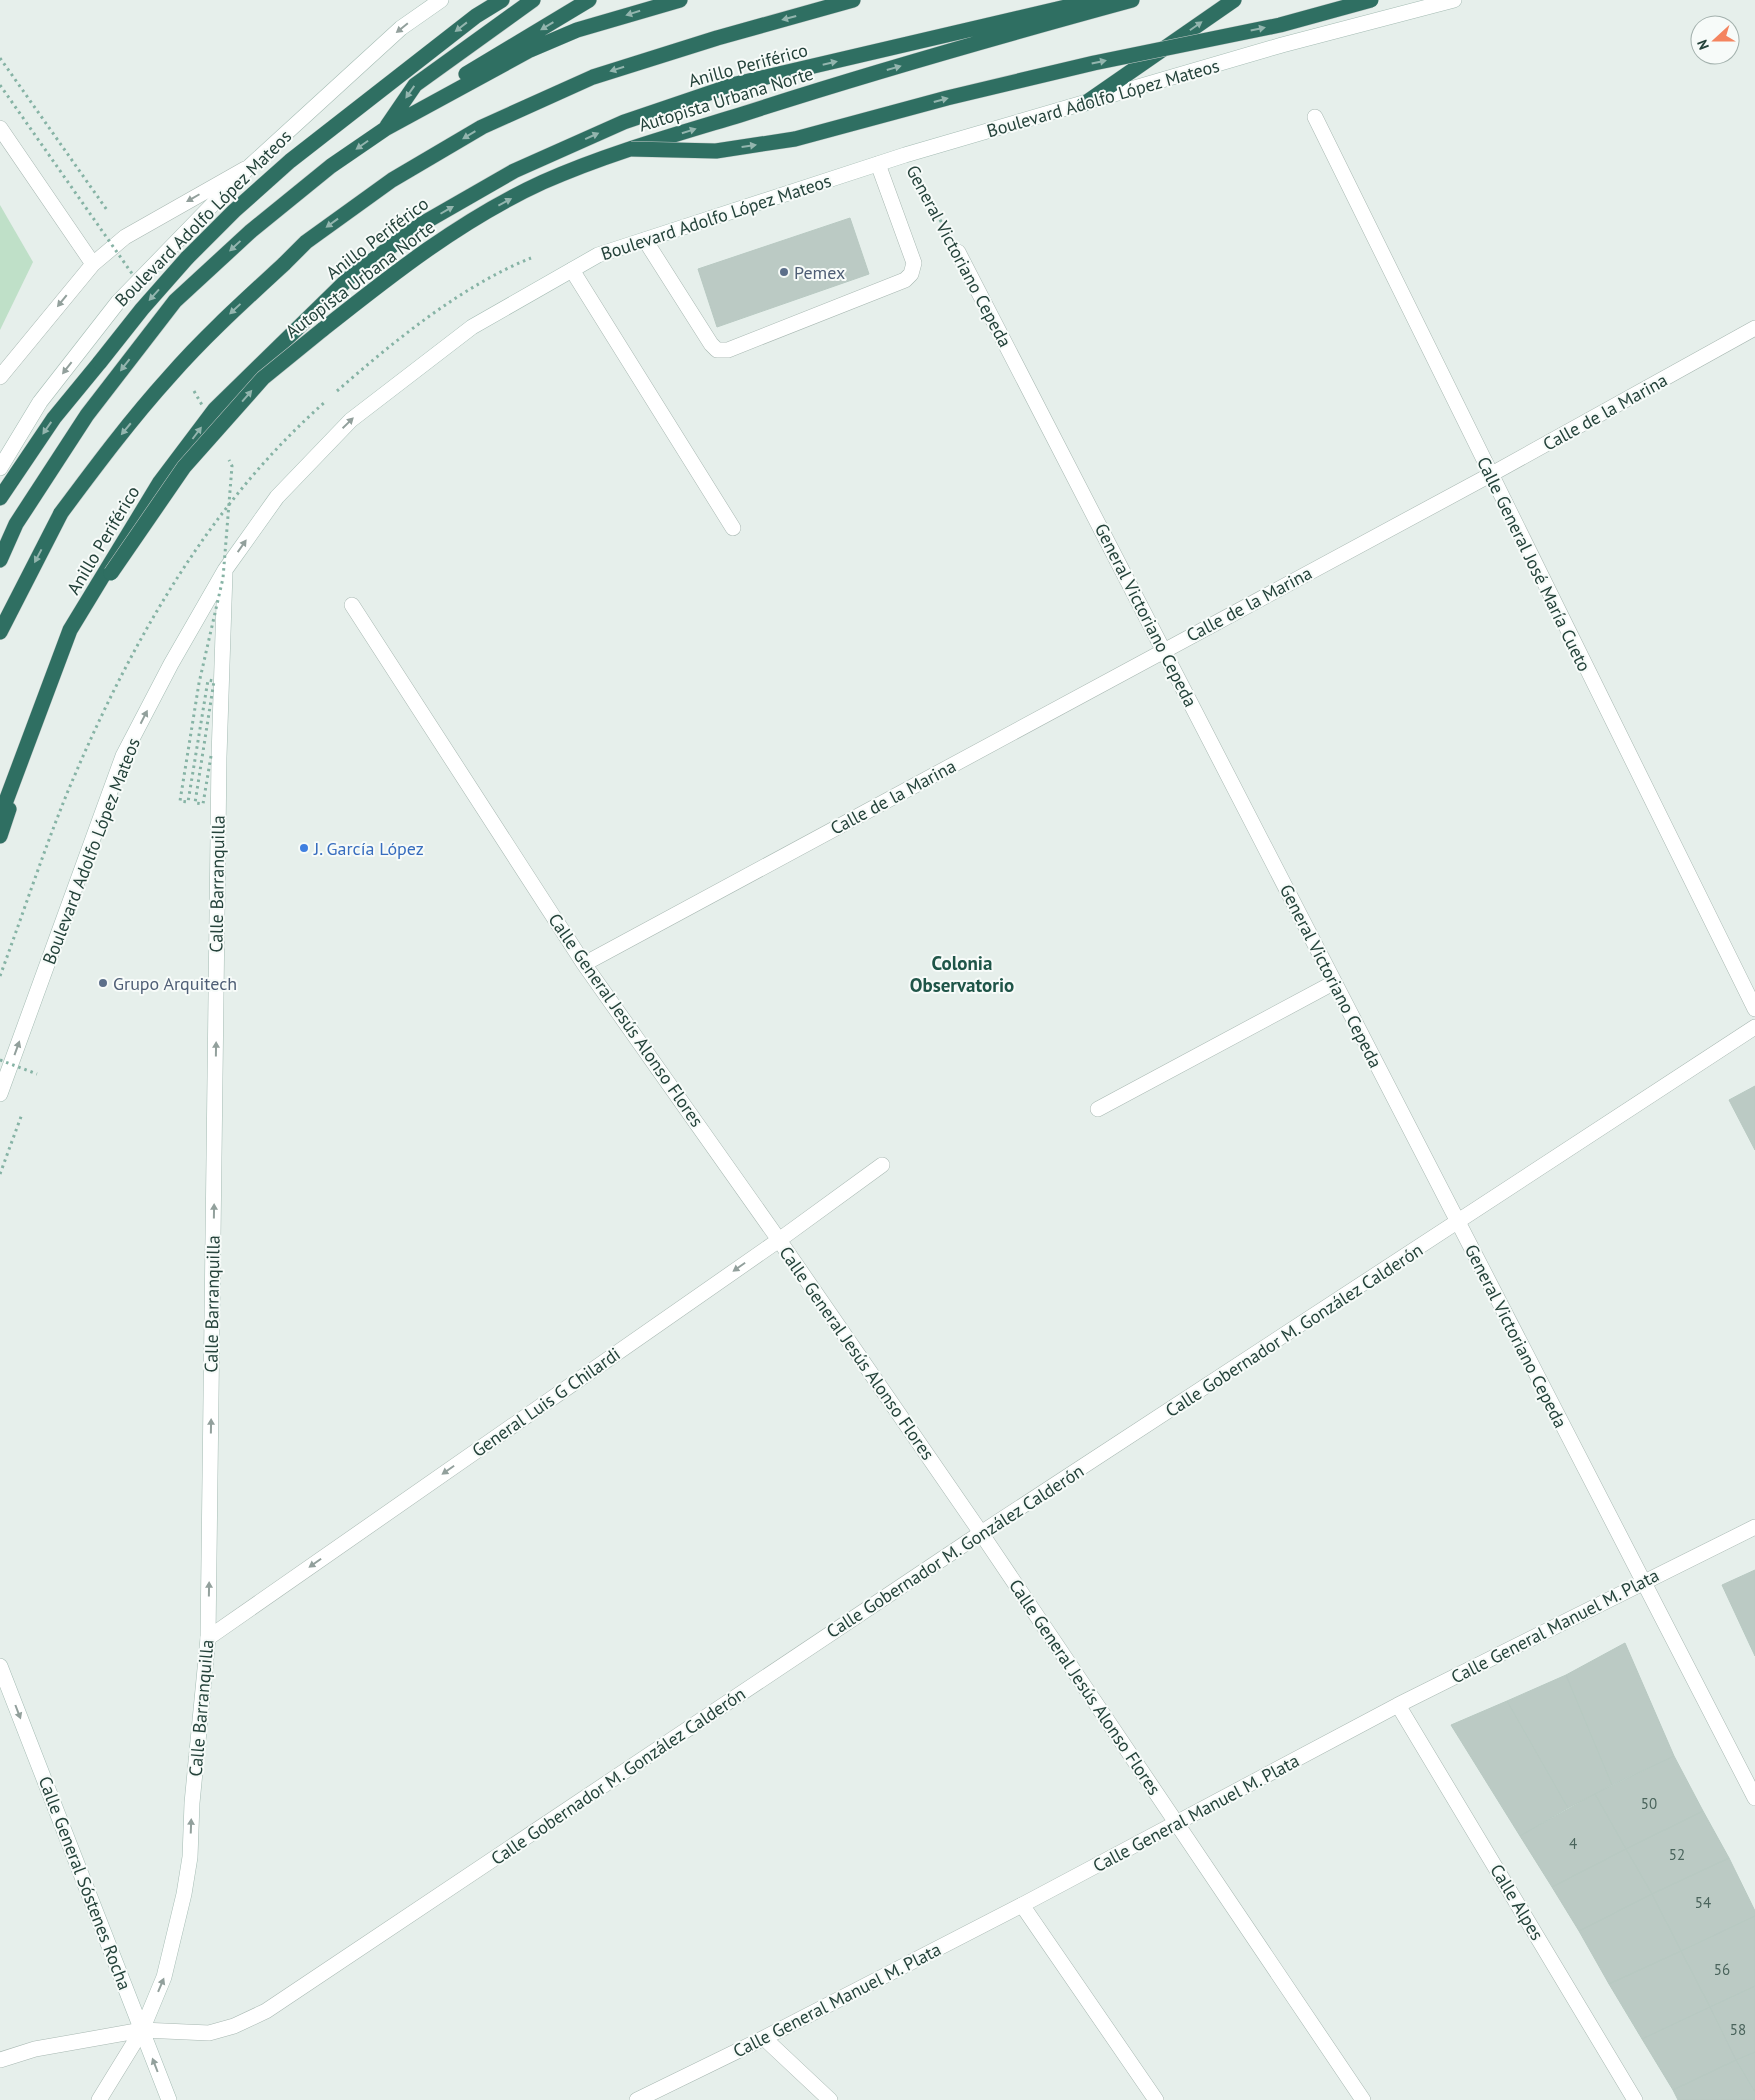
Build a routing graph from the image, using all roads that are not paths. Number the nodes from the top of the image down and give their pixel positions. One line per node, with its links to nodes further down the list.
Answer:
1 (441, 0): 18 (street, Boulevard Adolfo López Mateos, one-way to 18)
2 (502, 0): 27 (highway, one-way to 27, bridge)
3 (533, 0): 15 (highway, one-way to 15)
4 (589, 0): 15 (highway, one-way to 15)
5 (680, 0): 15 (highway, one-way to 15)
6 (853, 0): 32 (highway, one-way to 32, bridge)
7 (1096, 0): 34 (highway, Anillo Periférico, one-way to 7)
8 (1132, 0): 16 (highway, Autopista Urbana Norte, one-way to 8)
9 (1234, 0): 12 (highway, one-way to 9)
10 (1371, 0): 16 (highway, one-way to 10, bridge)
11 (1454, 0): 12 (street, Boulevard Adolfo López Mateos)
12 (1084, 104): 17 (street, Boulevard Adolfo López Mateos)
13 (1315, 118): 26 (street, Calle General José María Cueto)
14 (0, 128): 21 (street)
15 (385, 129): 29 (highway, one-way to 29)
16 (631, 149): 35 (highway, Autopista Urbana Norte, one-way to 16, bridge)
17 (878, 164): 19 (street, Boulevard Adolfo López Mateos); 19 (street)
18 (250, 166): 21 (street, one-way to 21); 25 (street, Boulevard Adolfo López Mateos, one-way to 25)
19 (645, 240): 22 (street, Boulevard Adolfo López Mateos)
20 (958, 252): 33 (street, General Victoriano Cepeda)
21 (93, 264): 24 (street, one-way to 24)
22 (572, 270): 28 (street); 30 (street, Boulevard Adolfo López Mateos, one-way to 22)
23 (1755, 328): 26 (street, Calle de la Marina)
24 (0, 378)
25 (0, 468)
26 (1490, 476): 33 (street, Calle de la Marina); 38 (street, Calle General José María Cueto)
27 (0, 498)
28 (733, 528)
29 (0, 560)
30 (225, 570): 40 (street, Boulevard Adolfo López Mateos, one-way to 30); 48 (street, Calle Barranquilla, one-way to 30)
31 (352, 605): 36 (street, Calle General Jesús Alonso Flores)
32 (0, 632)
33 (1164, 650): 36 (street, Calle de la Marina); 37 (street, General Victoriano Cepeda)
34 (0, 817)
35 (0, 836)
36 (584, 964): 44 (street, Calle General Jesús Alonso Flores)
37 (1334, 983): 41 (street); 43 (street, General Victoriano Cepeda)
38 (1755, 1009)
39 (1755, 1027): 43 (street, Calle Gobernador M. González Calderón)
40 (0, 1094)
41 (1098, 1108)
42 (882, 1165): 44 (street, General Luis G Chilardi)
43 (1459, 1222): 46 (street, Calle Gobernador M. González Calderón); 47 (street, General Victoriano Cepeda)
44 (779, 1240): 46 (street, Calle General Jesús Alonso Flores); 48 (street, General Luis G Chilardi, one-way to 48)
45 (1755, 1527): 47 (street, Calle General Manuel M. Plata)
46 (981, 1533): 52 (street, Calle General Jesús Alonso Flores); 54 (street, Calle Gobernador M. González Calderón)
47 (1642, 1582): 50 (street, Calle General Manuel M. Plata); 51 (street, General Victoriano Cepeda)
48 (208, 1638): 54 (street, Calle Barranquilla, one-way to 48)
49 (0, 1666): 54 (street, Calle General Sóstenes Rocha, one-way to 54)
50 (1398, 1705): 52 (street, Calle General Manuel M. Plata); 64 (street, Calle Alpes)
51 (1755, 1798)
52 (1178, 1824): 53 (street, Calle General Manuel M. Plata); 63 (street, Calle General Jesús Alonso Flores)
53 (1022, 1905): 55 (street, Calle General Manuel M. Plata); 62 (street)
54 (142, 2030): 56 (street, Calle Gobernador M. González Calderón); 58 (street, Calle Barranquilla); 59 (street, Calle General Sóstenes Rocha, one-way to 54)
55 (764, 2038): 57 (street, Calle General Manuel M. Plata); 61 (street)
56 (0, 2060)
57 (664, 2094): 60 (street, Calle General Manuel M. Plata)
58 (99, 2100)
59 (169, 2100)
60 (637, 2100)
61 (830, 2100)
62 (1156, 2100)
63 (1363, 2100)
64 (1635, 2100)

